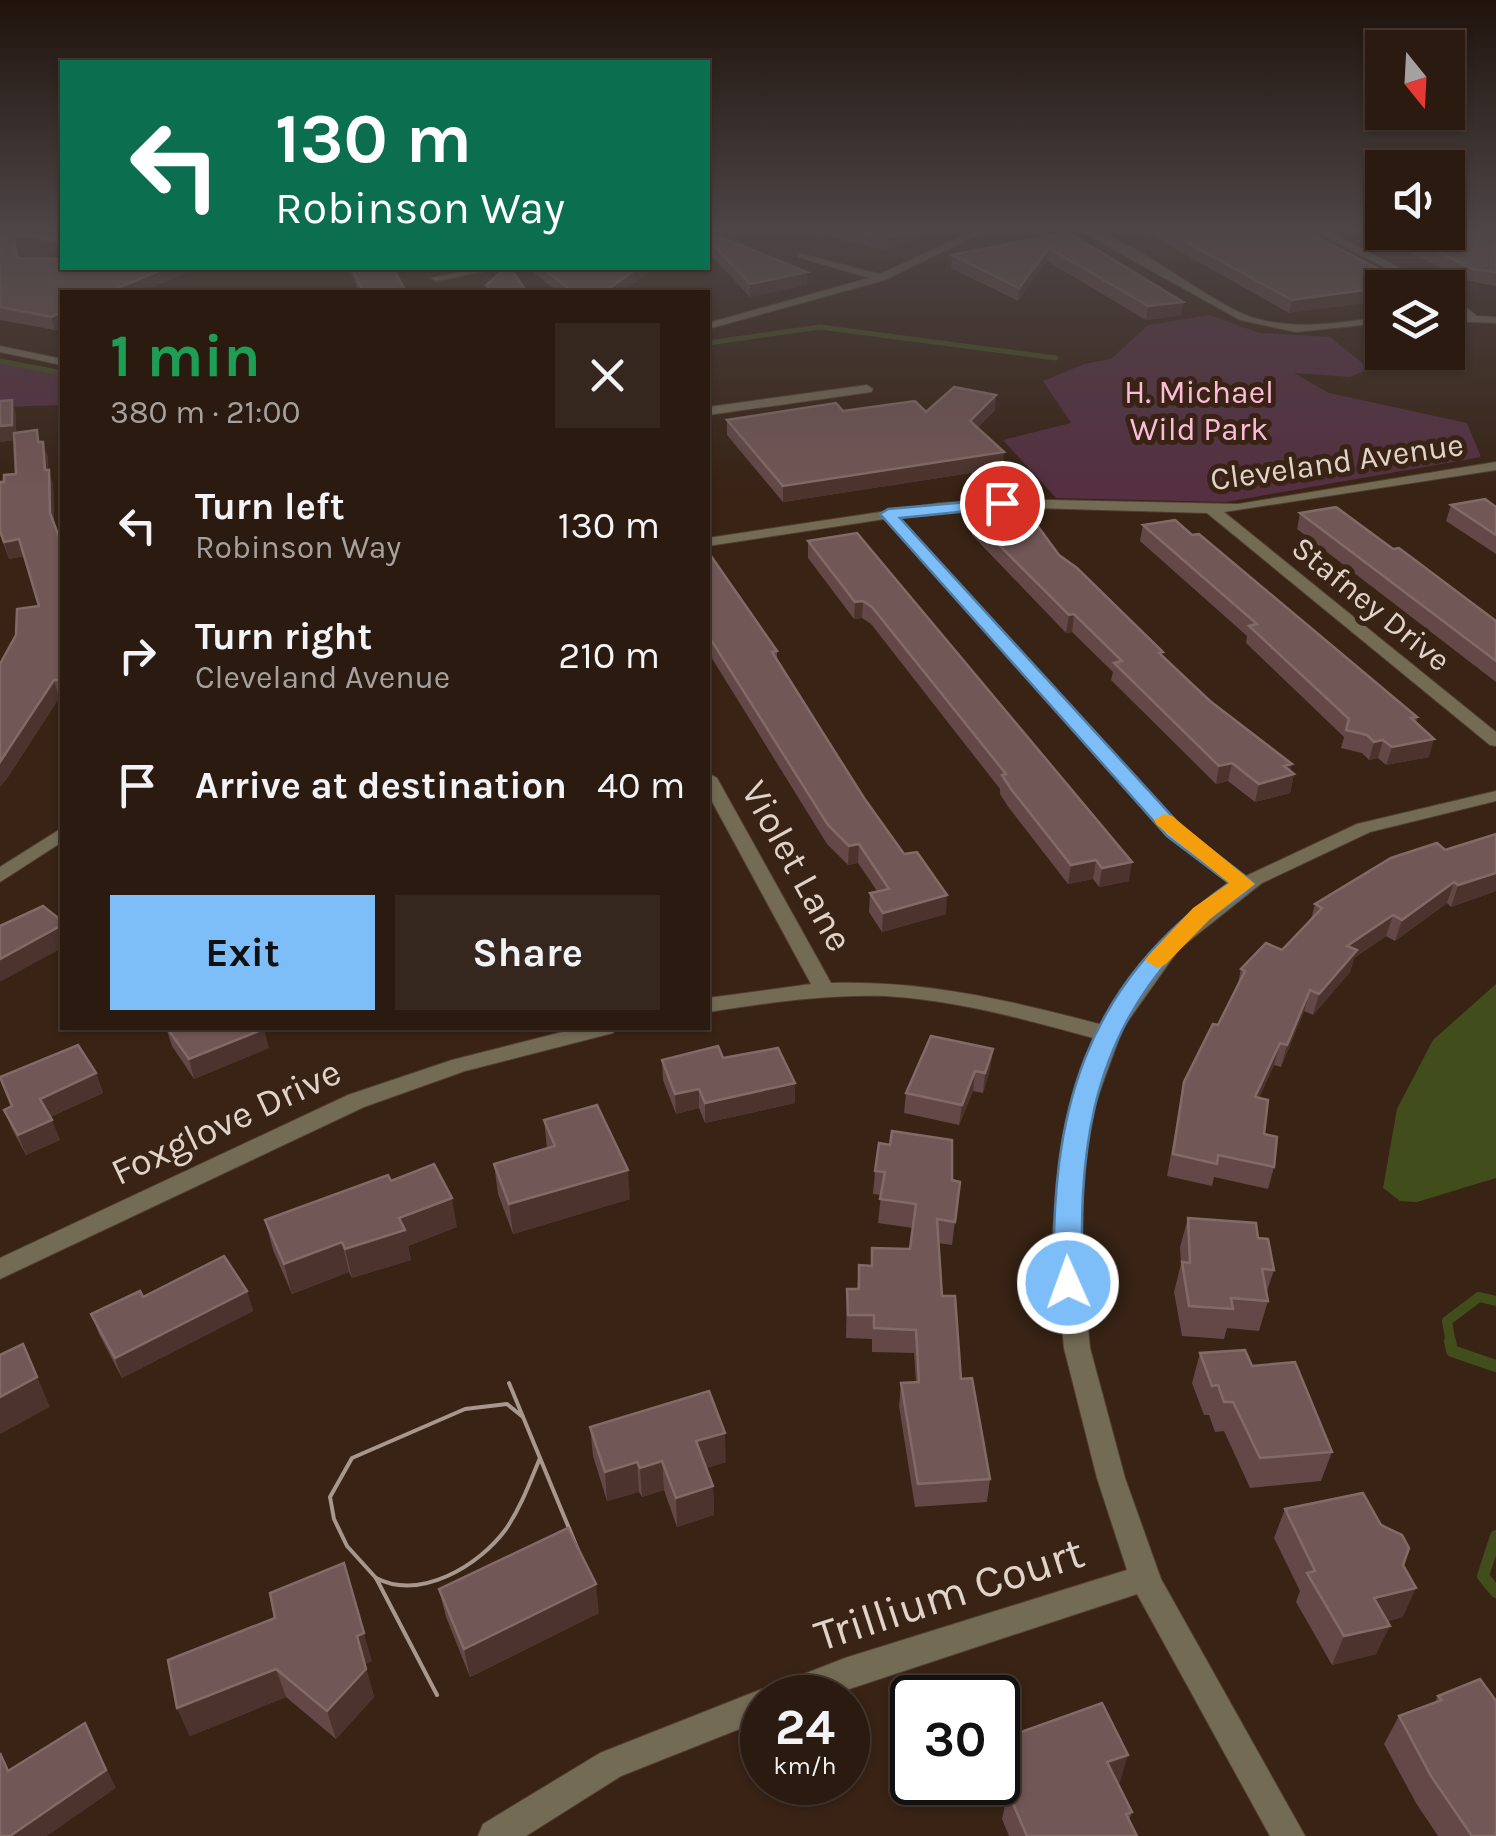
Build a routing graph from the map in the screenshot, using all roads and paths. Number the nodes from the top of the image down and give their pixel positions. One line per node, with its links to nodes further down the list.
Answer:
1 (745, 316): 8 (street)
2 (1239, 316): 7 (street)
3 (1470, 316): 5 (street)
4 (1465, 319): 5 (street)
5 (1474, 319): 6 (street)
6 (1496, 320)
7 (1365, 322)
8 (710, 325)
9 (0, 350): 10 (street)
10 (60, 362)
11 (867, 389): 12 (street)
12 (710, 411)
13 (1496, 466): 14 (street, Cleveland Avenue)
14 (1473, 471): 15 (street); 16 (street, Cleveland Avenue)
15 (1490, 481)
16 (1211, 509): 17 (street, Cleveland Avenue); 19 (street, Stafney Drive)
17 (888, 514): 18 (street, Cleveland Avenue); 24 (street)
18 (710, 542)
19 (1496, 741)
20 (710, 782): 25 (street, Violet Lane)
21 (1496, 796): 24 (street)
22 (60, 835): 23 (street)
23 (0, 876)
24 (1244, 884): 28 (street)
25 (824, 989): 26 (street); 28 (street)
26 (710, 1005)
27 (597, 1030): 29 (street, Foxglove Drive)
28 (1107, 1034): 30 (street)
29 (0, 1270)
30 (1145, 1578): 31 (street, Trillium Court); 34 (street)
31 (840, 1675)
32 (740, 1714): 33 (street)
33 (495, 1836)
34 (1288, 1836)

